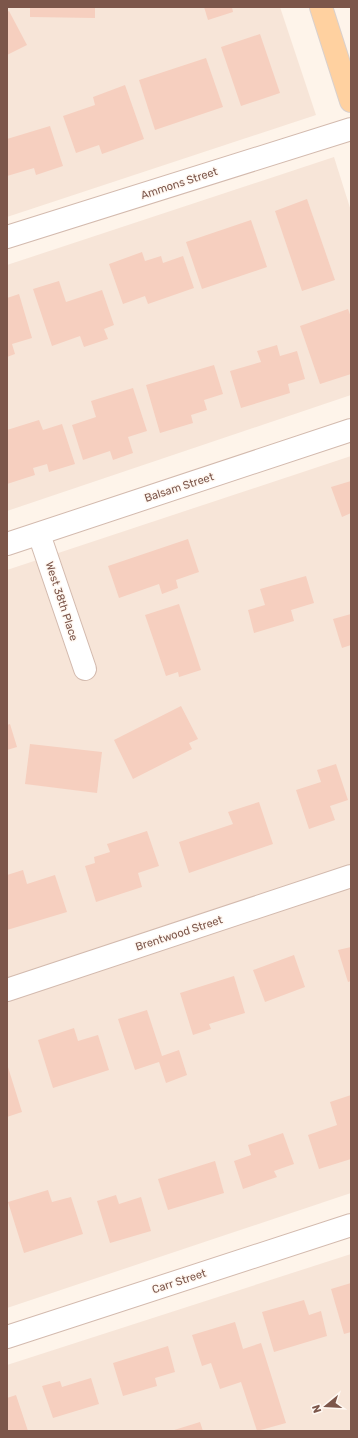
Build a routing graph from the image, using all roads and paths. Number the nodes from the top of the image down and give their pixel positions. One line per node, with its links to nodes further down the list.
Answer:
1 (321, 7): 2 (main road)
2 (351, 101)
3 (351, 128): 4 (street, Ammons Street)
4 (7, 237)
5 (351, 430): 6 (street, Balsam Street)
6 (40, 534): 7 (street, Balsam Street); 8 (street, West 38th Place)
7 (7, 544)
8 (85, 669)
9 (351, 876): 10 (street, Brentwood Street)
10 (7, 990)
11 (351, 1224): 12 (street, Carr Street)
12 (7, 1337)

